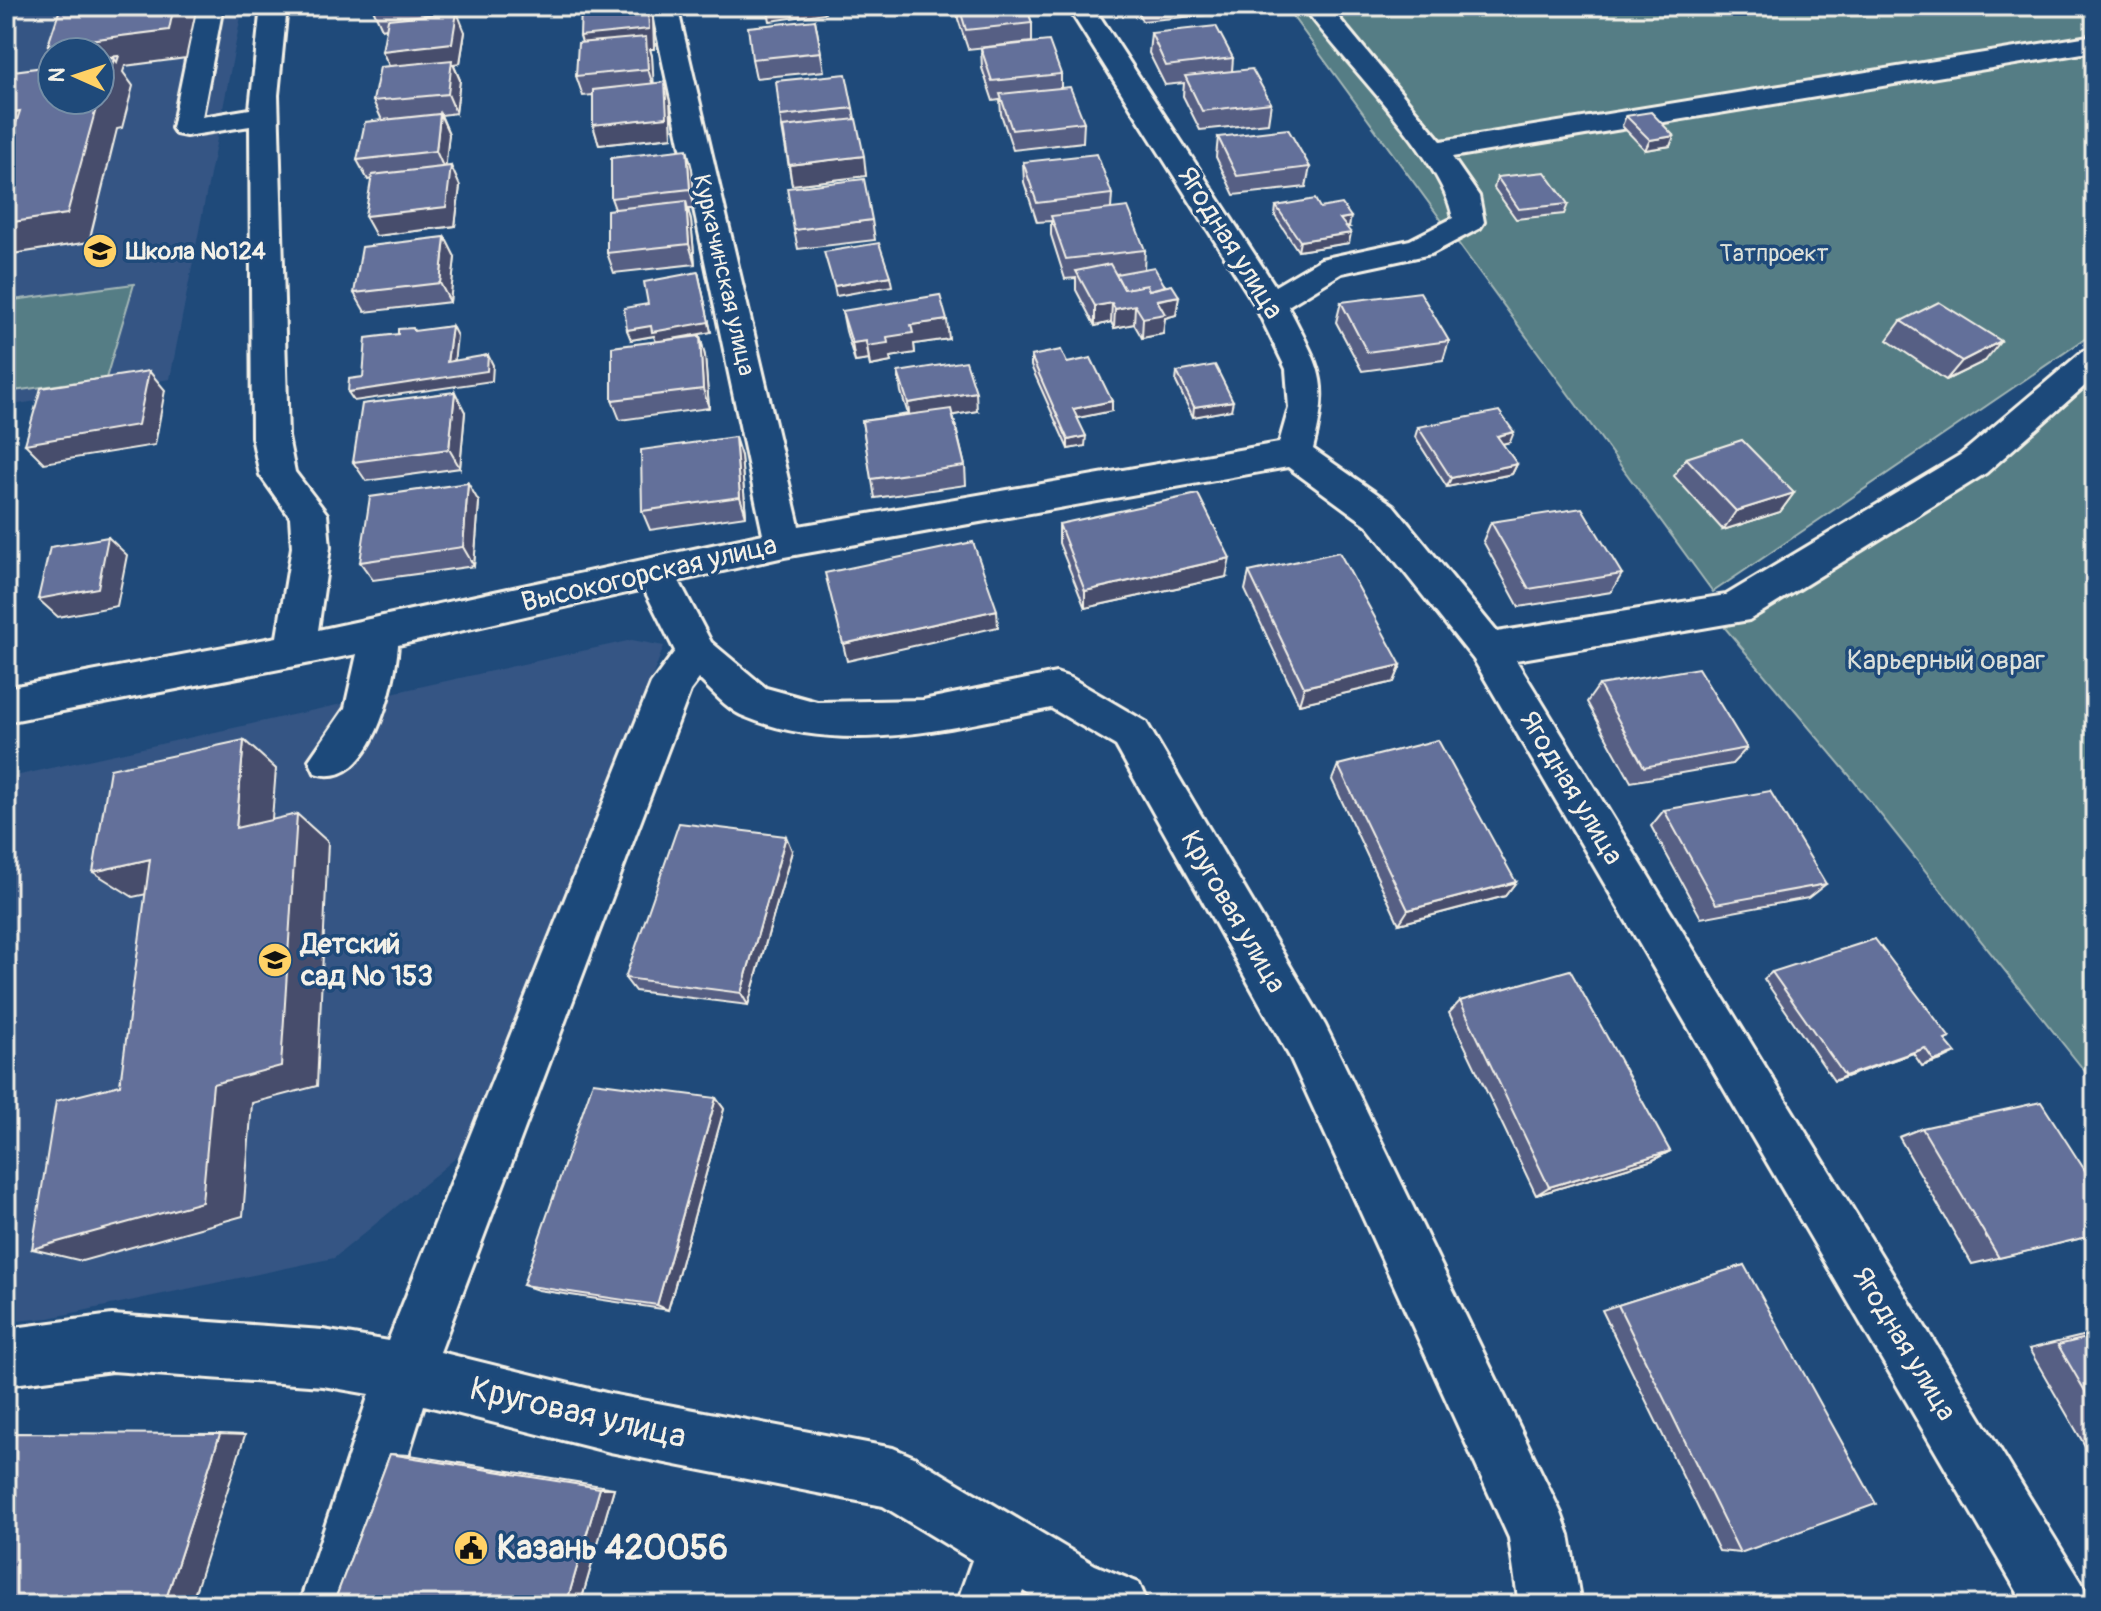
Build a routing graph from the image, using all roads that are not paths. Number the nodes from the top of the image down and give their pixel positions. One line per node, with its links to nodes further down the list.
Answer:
1 (210, 6): 7 (street)
2 (274, 6): 7 (street)
3 (664, 6): 12 (street, Куркачинская улица)
4 (1080, 6): 9 (street, Ягодная улица)
5 (1316, 6): 8 (street)
6 (2095, 43): 8 (street)
7 (264, 115): 16 (street)
8 (1434, 151): 9 (street)
9 (1270, 303): 11 (street, Ягодная улица)
10 (2095, 359): 15 (street)
11 (1294, 453): 12 (street, Высокогорская улица); 15 (street, Ягодная улица)
12 (784, 543): 13 (street, Высокогорская улица)
13 (656, 573): 14 (street, Высокогорская улица); 17 (street, Круговая улица)
14 (379, 634): 16 (street, Высокогорская улица); 19 (street)
15 (1488, 649): 27 (street, Ягодная улица)
16 (295, 652): 18 (street, Высокогорская улица)
17 (696, 653): 21 (street); 26 (street, Круговая улица)
18 (6, 705)
19 (330, 760)
20 (6, 1357): 21 (street, Круговая улица)
21 (404, 1372): 22 (street, Круговая улица); 23 (street)
22 (1007, 1547): 24 (street); 25 (street, Круговая улица)
23 (330, 1605)
24 (987, 1605)
25 (1117, 1605)
26 (1550, 1605)
27 (2060, 1605)

